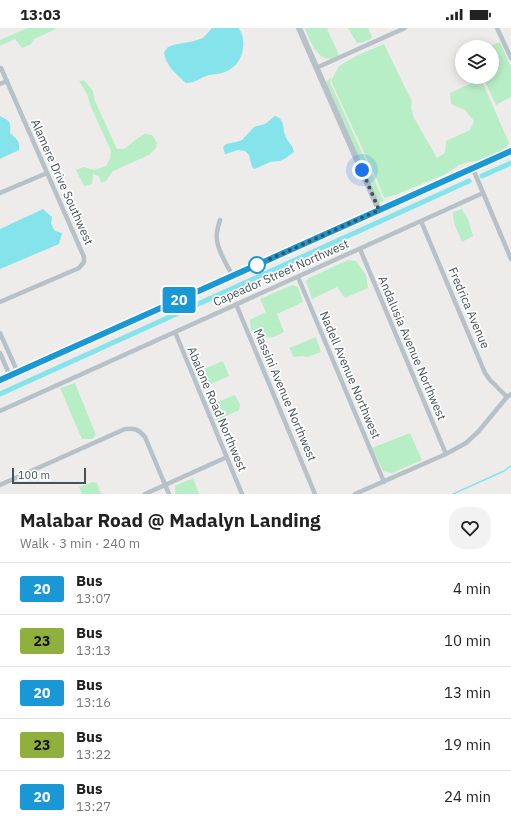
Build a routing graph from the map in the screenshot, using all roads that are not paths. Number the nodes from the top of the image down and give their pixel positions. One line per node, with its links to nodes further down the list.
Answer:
1 (299, 28): 6 (street)
2 (405, 28): 6 (street)
3 (498, 28): 4 (street)
4 (511, 58)
5 (1, 68): 7 (street, Alamere Drive Southwest)
6 (316, 68): 14 (street)
7 (7, 81): 8 (street); 11 (street, Alamere Drive Southwest)
8 (0, 84)
9 (511, 151): 10 (main road)
10 (473, 169): 12 (street); 14 (main road)
11 (47, 173): 13 (street); 21 (street, Alamere Drive Southwest)
12 (483, 193): 16 (street, Capeador Street Northwest); 18 (street)
13 (0, 194)
14 (379, 210): 19 (main road)
15 (220, 220): 19 (street)
16 (422, 221): 17 (street, Capeador Street Northwest); 29 (street, Fredrica Avenue)
17 (360, 249): 20 (street, Capeador Street Northwest); 31 (street, Andalusia Avenue Northwest)
18 (511, 259)
19 (233, 276): 26 (main road)
20 (298, 277): 22 (street, Capeador Street Northwest); 33 (street, Nadell Avenue Northwest)
21 (0, 302)
22 (236, 304): 23 (street, Capeador Street Northwest); 39 (street, Massini Avenue Northwest)
23 (174, 332): 30 (street, Capeador Street Northwest); 32 (street, Abalone Road Northwest)
24 (0, 333): 26 (street)
25 (0, 353): 27 (street)
26 (18, 373): 27 (main road)
27 (10, 376): 28 (main road)
28 (0, 380)
29 (509, 396): 31 (street)
30 (0, 411)
31 (446, 454): 33 (street)
32 (226, 457): 35 (street); 38 (street, Abalone Road Northwest)
33 (384, 482): 40 (street)
34 (0, 485): 35 (street)
35 (165, 485): 36 (street); 37 (street)
36 (145, 494)
37 (168, 494)
38 (242, 494)
39 (316, 494)
40 (355, 494)

